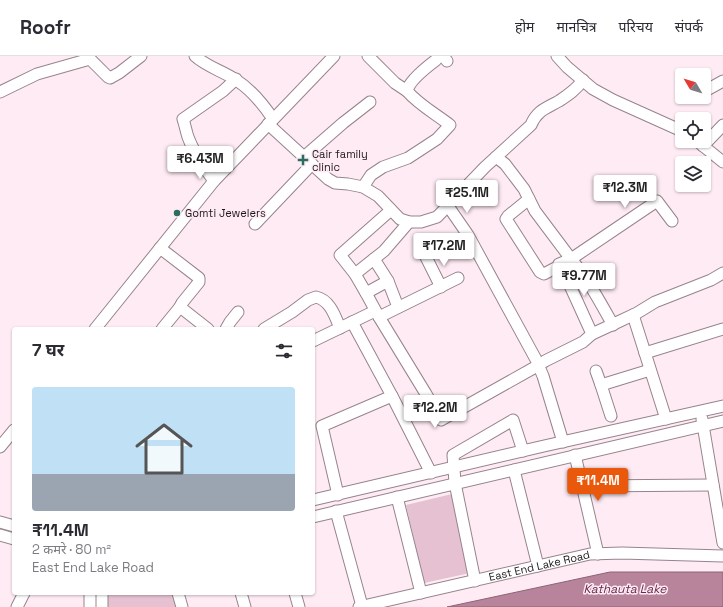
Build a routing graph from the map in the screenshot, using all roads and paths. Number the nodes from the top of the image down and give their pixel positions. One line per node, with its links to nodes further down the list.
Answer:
1 (141, 56): 6 (street)
2 (196, 56): 8 (street)
3 (334, 56): 15 (street)
4 (368, 56): 12 (street)
5 (557, 56): 9 (street)
6 (89, 57): 13 (street)
7 (442, 59): 12 (street)
8 (236, 79): 15 (street); 23 (street)
9 (583, 80): 17 (street); 20 (street)
10 (723, 81): 11 (street)
11 (711, 88)
12 (407, 91): 24 (street)
13 (0, 92)
14 (370, 102): 21 (street)
15 (270, 121): 21 (street); 23 (street)
16 (723, 125): 18 (street)
17 (675, 128)
18 (711, 134)
19 (706, 148): 22 (street)
20 (496, 157): 25 (street); 26 (street)
21 (308, 160): 24 (street); 30 (street)
22 (723, 162)
23 (214, 181): 31 (street)
24 (363, 187): 27 (street)
25 (529, 199): 34 (street); 35 (street)
26 (448, 206): 29 (street); 59 (street)
27 (391, 210): 29 (street); 37 (street)
28 (672, 221): 34 (street)
29 (409, 222): 33 (street)
30 (255, 224)
31 (160, 248): 42 (street); 49 (street)
32 (426, 257): 40 (street)
33 (374, 259): 37 (street); 39 (street)
34 (571, 259): 35 (street); 48 (street)
35 (559, 266): 56 (street)
36 (723, 273): 46 (street)
37 (355, 274): 41 (street)
38 (458, 278): 40 (street)
39 (388, 281): 41 (street); 43 (street)
40 (441, 287): 43 (street)
41 (366, 293): 45 (street)
42 (180, 307): 50 (street); 51 (street)
43 (398, 307): 45 (street)
44 (238, 312): 52 (street)
45 (377, 314): 47 (street); 59 (street)
46 (633, 315): 48 (street); 58 (street)
47 (352, 322): 54 (street); 63 (street)
48 (613, 325): 56 (street)
49 (97, 327)
50 (164, 327)
51 (205, 327)
52 (227, 327)
53 (267, 327): 54 (street)
54 (340, 328): 57 (street)
55 (723, 329): 58 (street)
56 (592, 334): 59 (street)
57 (315, 340)
58 (644, 353): 60 (street)
59 (539, 365): 71 (street)
60 (650, 370): 62 (street); 67 (street)
61 (596, 371): 62 (street)
62 (601, 385): 66 (street)
63 (392, 396): 77 (street); 81 (street)
64 (723, 406): 65 (street)
65 (701, 411): 67 (street); 69 (street)
66 (611, 416)
67 (666, 419): 71 (street)
68 (723, 421): 69 (street)
69 (704, 426): 74 (street); 79 (street)
70 (12, 432): 72 (street)
71 (563, 442): 73 (street)
72 (0, 447)
73 (523, 451): 75 (street); 75 (street)
74 (575, 455): 76 (street); 80 (street)
75 (453, 468): 77 (street); 78 (street)
76 (514, 470): 78 (street); 93 (street)
77 (431, 473): 81 (street)
78 (455, 483): 82 (street); 94 (street)
79 (713, 485): 80 (street); 90 (street)
80 (582, 486): 91 (street)
81 (338, 494): 83 (street)
82 (397, 497): 84 (street); 95 (street)
83 (315, 500)
84 (336, 511): 85 (street); 108 (street)
85 (315, 516)
86 (0, 522): 87 (street)
87 (12, 525)
88 (0, 535): 89 (street)
89 (12, 538)
90 (723, 543)
91 (598, 554): 92 (street, East End Lake Road); 93 (street, East End Lake Road)
92 (723, 556)
93 (538, 566): 94 (street, East End Lake Road)
94 (476, 580): 95 (street, East End Lake Road)
95 (421, 593): 108 (street, East End Lake Road)
96 (23, 595): 102 (street)
97 (90, 595): 103 (street)
98 (102, 595): 104 (street)
99 (179, 595): 105 (street)
100 (242, 595): 106 (street)
101 (296, 595): 107 (street)
102 (17, 607)
103 (90, 607)
104 (102, 607)
105 (182, 607)
106 (245, 607)
107 (299, 607)
108 (360, 607)

